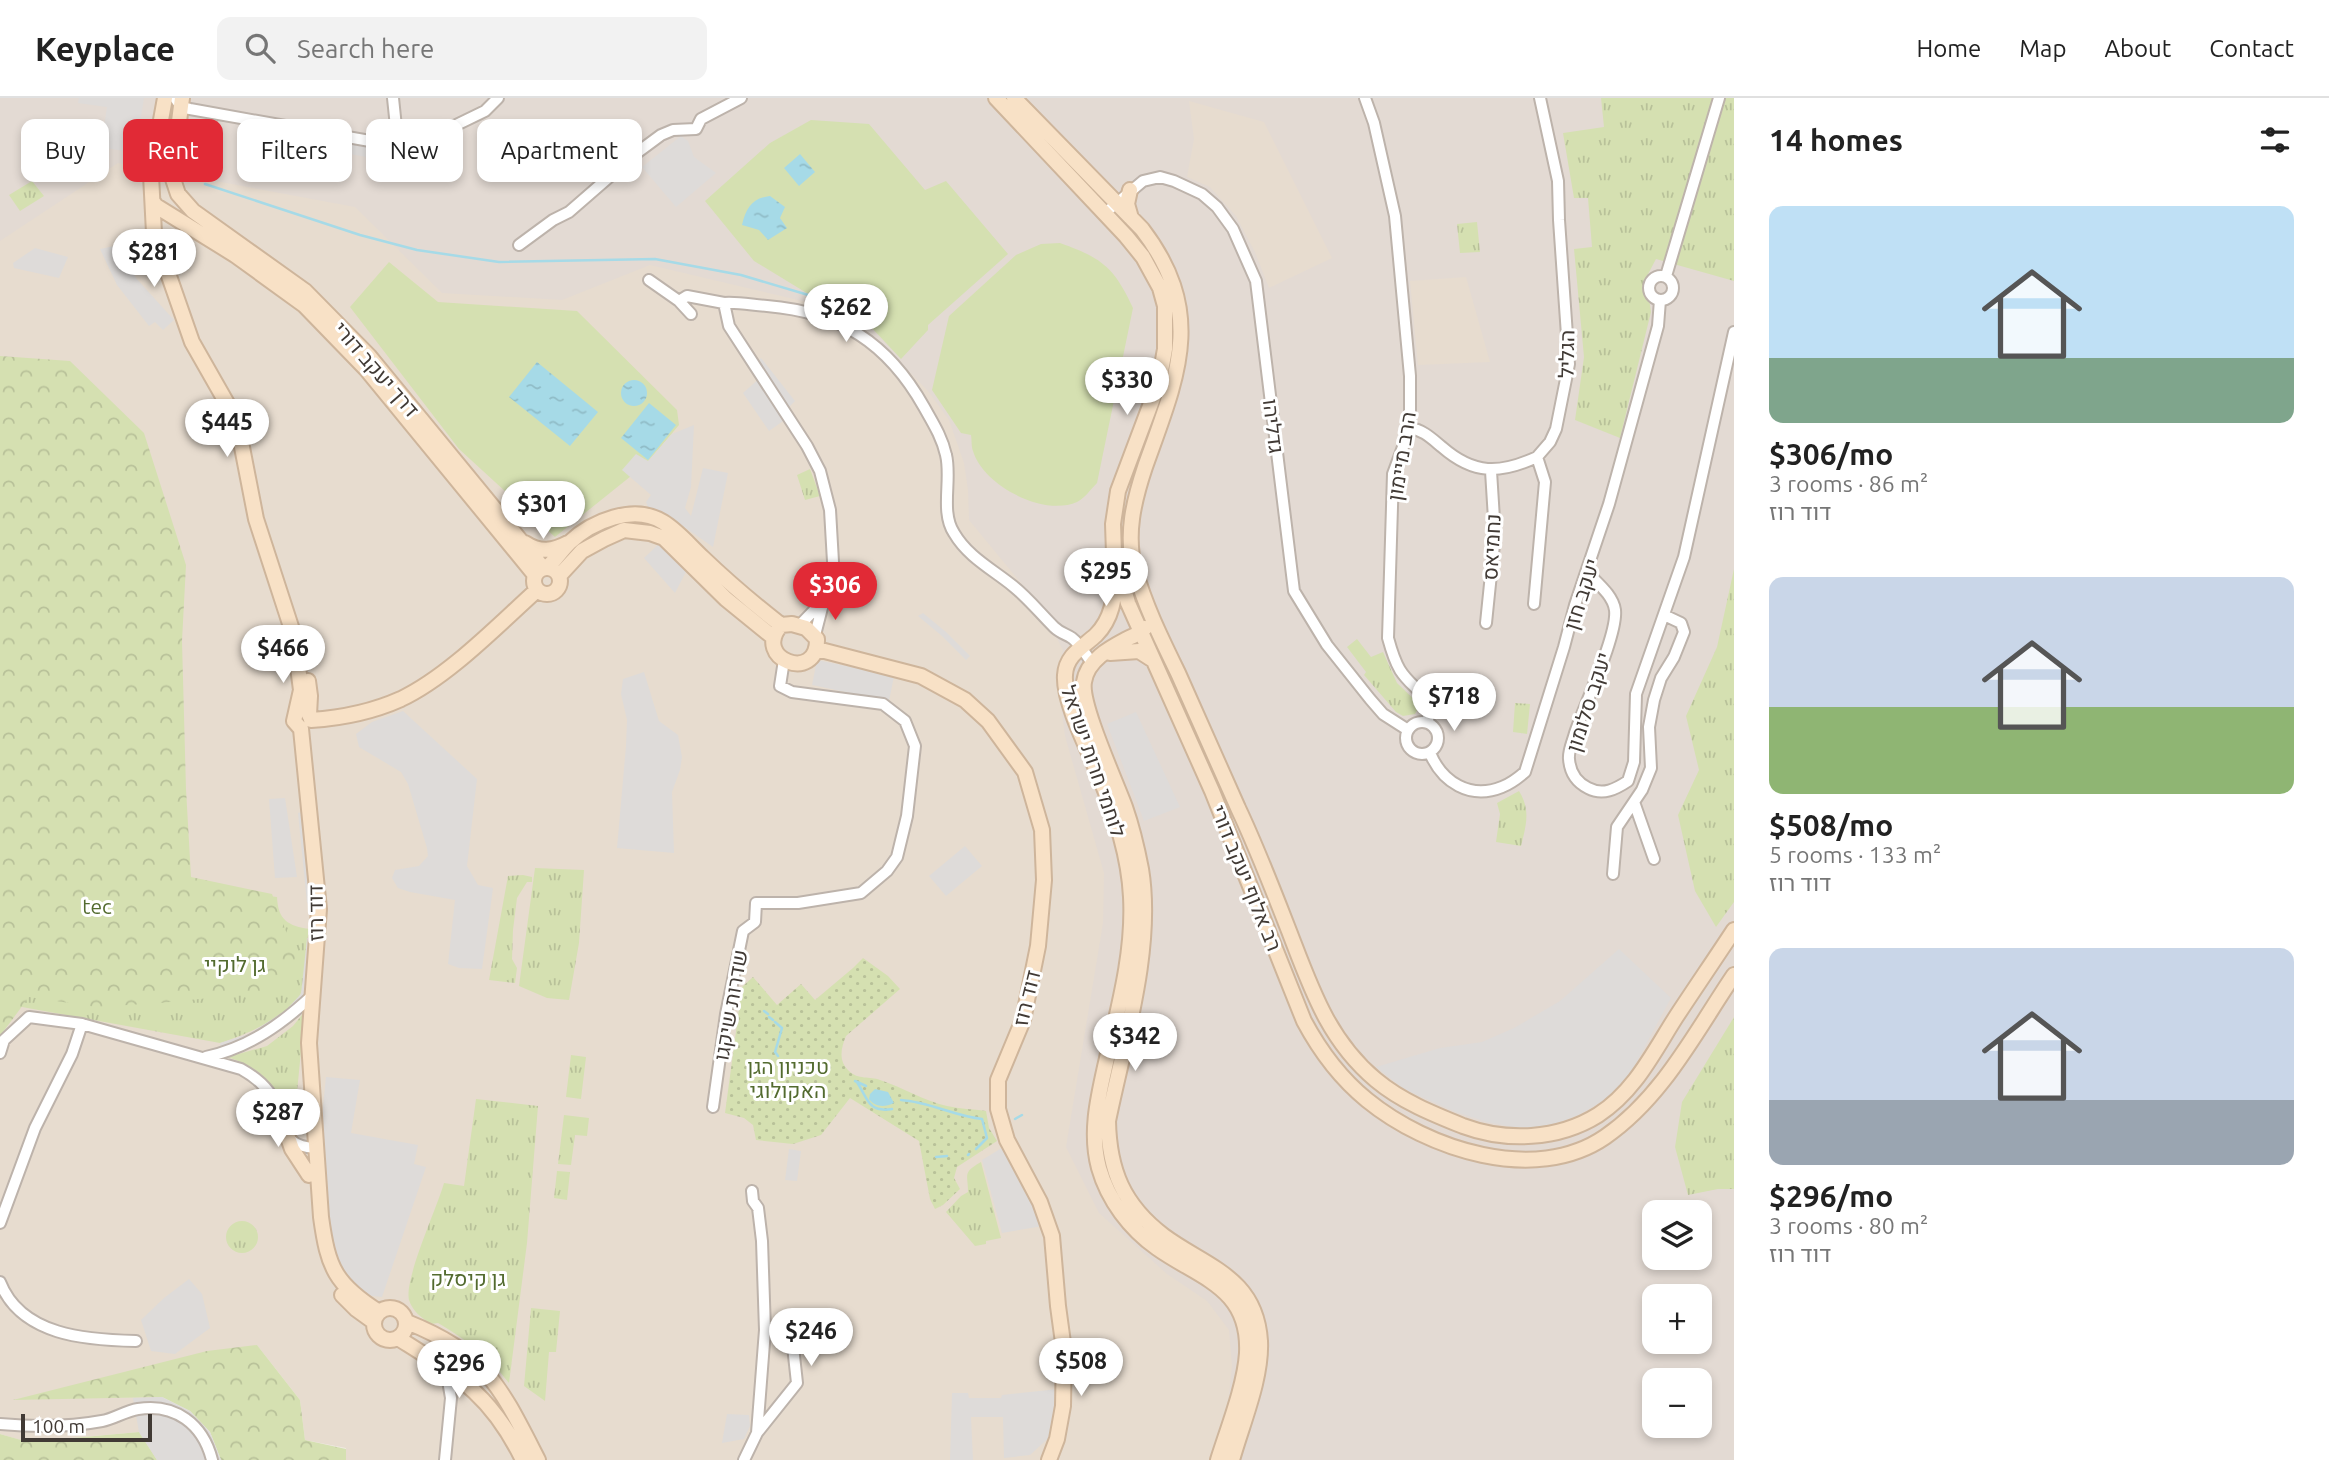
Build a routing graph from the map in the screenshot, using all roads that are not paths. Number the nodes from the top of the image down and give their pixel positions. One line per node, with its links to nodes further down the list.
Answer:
1 (393, 98): 10 (street)
2 (498, 98): 11 (street)
3 (741, 98): 18 (street)
4 (996, 98): 16 (main road, רב אלוף יעקב דורי)
5 (1014, 98): 13 (main road, רב אלוף יעקב דורי)
6 (1365, 98): 26 (street, הרב מיימון)
7 (1541, 98): 27 (street, הגליל)
8 (1719, 98): 19 (street)
9 (173, 101): 12 (street); 15 (main road); 15 (main road)
10 (395, 119)
11 (463, 122)
12 (366, 140)
13 (1103, 191): 14 (main road); 16 (main road, רב אלוף יעקב דורי)
14 (1128, 191): 16 (street, גדליהו); 17 (main road); 51 (street, גדליהו)
15 (162, 208): 29 (main road, דרך יעקב דורי); 33 (main road, דרך יעקב דורי); 49 (main road, דוד רוז)
16 (1110, 208): 17 (main road, רב אלוף יעקב דורי); 31 (main road, רב אלוף יעקב דורי)
17 (1131, 219): 38 (main road, רב אלוף יעקב דורי)
18 (519, 245)
19 (1666, 276): 21 (street); 21 (street)
20 (649, 281): 22 (street)
21 (1660, 300): 32 (street, יעקב חזן)
22 (679, 301): 23 (street); 24 (street)
23 (724, 303): 34 (street); 45 (street)
24 (691, 314)
25 (1734, 332): 37 (street, יעקב סלומון)
26 (1410, 428): 28 (street); 50 (street, הרב מיימון)
27 (1537, 457): 28 (street); 35 (street)
28 (1491, 471): 39 (street, נחמיאס)
29 (516, 536): 30 (main road); 33 (main road, דרך יעקב דורי)
30 (570, 542): 33 (main road); 41 (main road)
31 (1114, 554): 36 (main road, רב אלוף יעקב דורי); 43 (main road)
32 (1587, 572): 37 (street, יעקב סלומון); 52 (street, יעקב חזן)
33 (544, 576): 41 (main road); 49 (main road)
34 (824, 600): 40 (street); 44 (street)
35 (1534, 604)
36 (1133, 615): 38 (main road); 42 (main road, רב אלוף יעקב דורי); 43 (main road)
37 (1664, 615): 53 (street)
38 (1152, 618): 42 (main road); 56 (main road, רב אלוף יעקב דורי)
39 (1486, 623)
40 (799, 626): 41 (main road); 44 (main road)
41 (778, 631): 47 (main road)
42 (1140, 633): 46 (main road); 48 (main road, רב אלוף יעקב דורי)
43 (1096, 635): 45 (main road)
44 (816, 642): 47 (main road); 84 (main road, דוד רוז)
45 (1079, 647): 46 (street); 85 (main road, לוחמי חרות ישראל)
46 (1097, 658): 48 (main road); 86 (main road, לוחמי חרות ישראל)
47 (784, 660): 62 (street, שדרות שיקגו)
48 (1153, 660): 57 (main road, רב אלוף יעקב דורי)
49 (305, 720): 58 (main road, דוד רוז)
50 (1428, 722): 51 (street); 52 (street)
51 (1408, 730): 52 (street)
52 (1430, 753)
53 (1634, 802): 54 (street); 55 (street)
54 (1654, 859)
55 (1613, 874)
56 (1734, 930)
57 (1734, 975)
58 (314, 994): 61 (street); 64 (main road, דוד רוז)
59 (82, 1024): 60 (street); 61 (street); 67 (street)
60 (0, 1053)
61 (205, 1057): 63 (street)
62 (713, 1107)
63 (285, 1129): 64 (street); 65 (main road)
64 (312, 1148): 65 (main road, דוד רוז); 69 (main road, דוד רוז)
65 (309, 1175): 69 (main road, דוד רוז)
66 (752, 1191): 71 (street)
67 (0, 1223)
68 (0, 1282): 73 (street)
69 (377, 1317): 70 (main road); 72 (main road)
70 (407, 1322): 72 (main road); 82 (main road)
71 (765, 1330): 78 (street); 78 (street)
72 (398, 1338): 74 (main road)
73 (136, 1341)
74 (446, 1369): 75 (main road); 76 (street)
75 (473, 1389): 76 (street); 81 (main road)
76 (449, 1410): 80 (street)
77 (0, 1424): 79 (street)
78 (757, 1433): 83 (street)
79 (212, 1460)
80 (445, 1460)
81 (523, 1460)
82 (538, 1460)
83 (744, 1460)
84 (1049, 1460)
85 (1218, 1460)
86 (1232, 1460)

